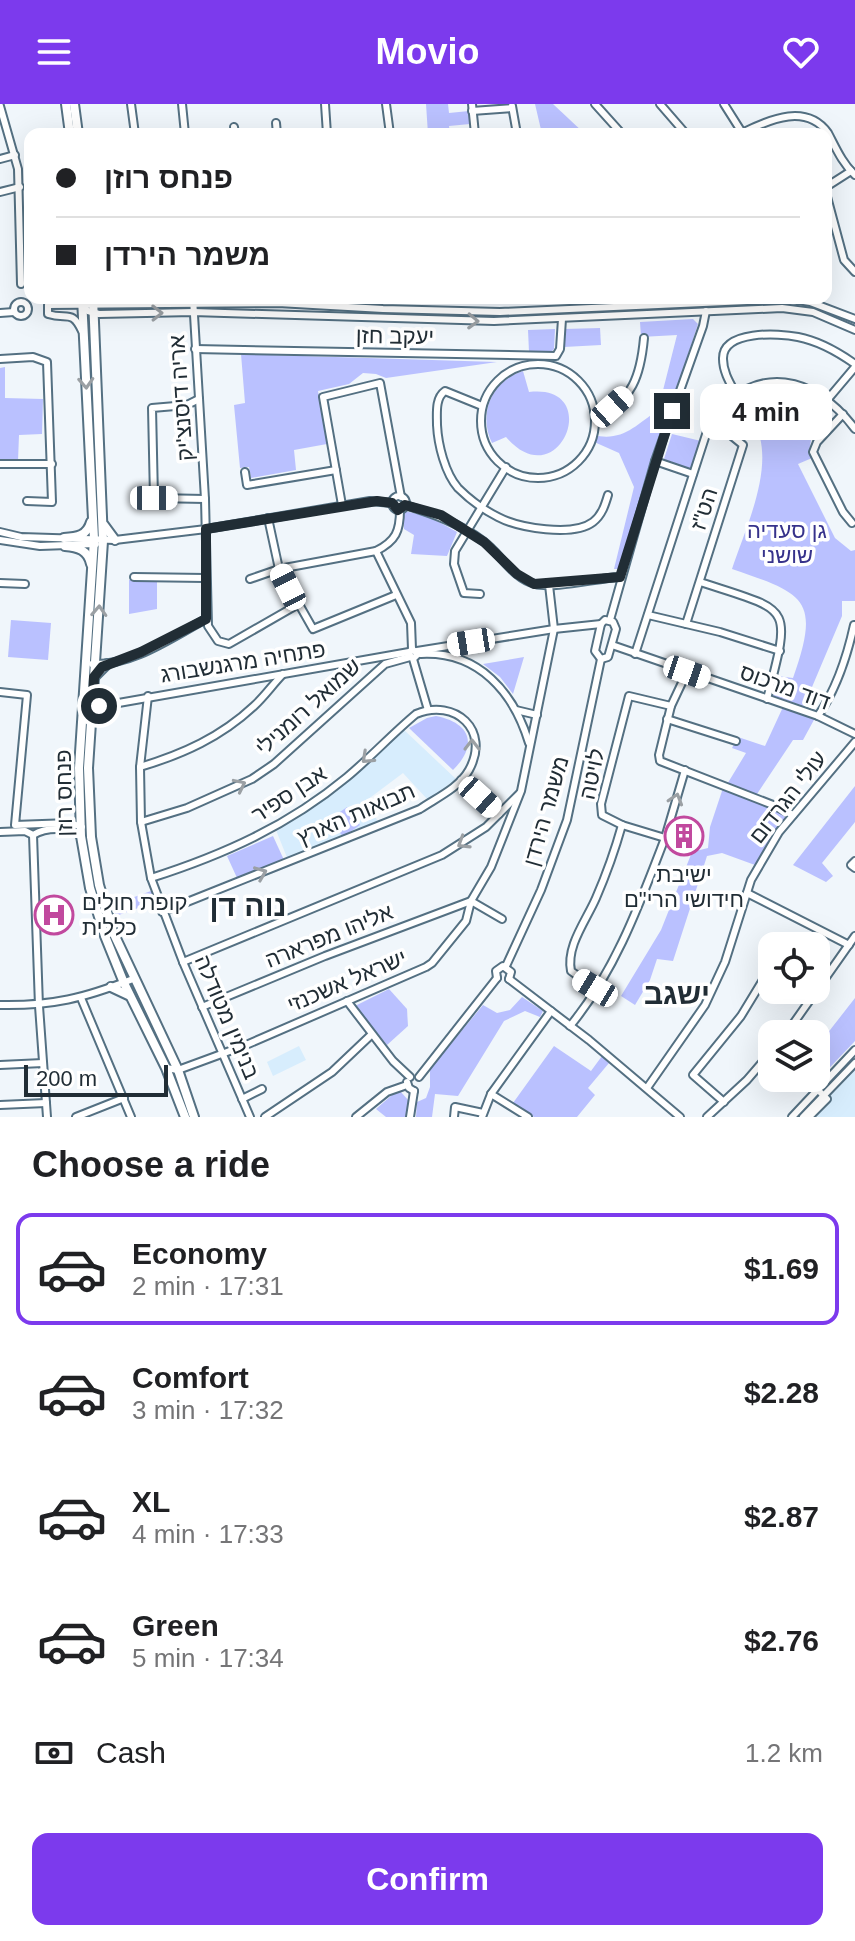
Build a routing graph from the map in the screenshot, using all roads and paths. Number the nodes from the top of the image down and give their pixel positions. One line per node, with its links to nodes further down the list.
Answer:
1 (66, 104): 15 (main road)
2 (74, 104): 16 (main road)
3 (131, 104): 17 (street)
4 (182, 104): 18 (street)
5 (325, 104): 20 (street)
6 (386, 104): 21 (street)
7 (595, 104): 24 (street)
8 (660, 104): 25 (street)
9 (724, 104): 26 (street)
10 (0, 106): 13 (street)
11 (512, 106): 12 (street); 23 (street)
12 (472, 108): 22 (street)
13 (3, 123): 30 (street)
14 (276, 123): 19 (street)
15 (69, 128)
16 (77, 128)
17 (134, 128)
18 (184, 128)
19 (276, 128)
20 (327, 128)
21 (389, 128)
22 (474, 128)
23 (516, 128)
24 (617, 128)
25 (681, 128)
26 (740, 128)
27 (753, 128): 28 (street)
28 (826, 128)
29 (832, 138): 32 (street)
30 (15, 155): 31 (street); 34 (street)
31 (0, 159)
32 (853, 173): 33 (street)
33 (832, 186)
34 (20, 187): 35 (street); 38 (street)
35 (0, 192)
36 (832, 213): 37 (street)
37 (855, 272)
38 (21, 284)
39 (50, 304): 64 (street)
40 (82, 304): 64 (main road, פנחס רוזן)
41 (144, 304): 52 (street)
42 (193, 304): 58 (street, אריה דיסנצ'יק)
43 (294, 304): 51 (street)
44 (344, 304): 51 (street)
45 (352, 304): 53 (street)
46 (615, 304): 54 (street)
47 (685, 304): 54 (street)
48 (703, 304): 56 (street)
49 (792, 304): 55 (street)
50 (815, 304): 62 (street)
51 (341, 307): 53 (street)
52 (95, 308): 58 (street, one-way to 58); 93 (main road, פנחס רוזן)
53 (353, 308): 54 (street); 60 (street)
54 (615, 308)
55 (793, 309): 56 (street); 63 (street)
56 (703, 311): 61 (street); 77 (street)
57 (14, 312): 59 (street)
58 (193, 312): 60 (street); 66 (street, אריה דיסנצ'יק)
59 (0, 313)
60 (352, 317): 61 (street, one-way to 61)
61 (562, 319): 66 (street, יעקב חזן)
62 (855, 319)
63 (855, 330)
64 (84, 334): 92 (main road, פנחס רוזן, one-way to 92)
65 (644, 338): 73 (street)
66 (195, 349): 70 (street, אריה דיסנצ'יק)
67 (0, 359): 79 (street)
68 (855, 366): 69 (street); 71 (street)
69 (736, 394): 71 (street); 75 (street)
70 (199, 399): 86 (street, אריה דיסנצ'יק); 86 (street)
71 (828, 399): 74 (street)
72 (482, 406): 73 (street); 80 (street); 90 (street)
73 (594, 411): 80 (street)
74 (843, 414): 76 (street); 95 (street)
75 (711, 419): 83 (street); 111 (street, הט"ז)
76 (855, 429)
77 (655, 461): 83 (street); 108 (street)
78 (0, 464): 79 (street)
79 (52, 464): 87 (street)
80 (506, 467): 90 (street)
81 (336, 470): 82 (street); 85 (street); 89 (street)
82 (245, 472)
83 (693, 474): 118 (street)
84 (608, 495): 90 (street)
85 (401, 497): 88 (street); 91 (street)
86 (205, 499): 96 (street, אריה דיסנצ'יק)
87 (27, 501)
88 (392, 503): 89 (street); 91 (street)
89 (342, 505): 94 (street)
90 (480, 506): 97 (street)
91 (403, 507): 97 (street); 103 (street)
92 (93, 509): 101 (main road); 102 (main road, פנחס רוזן)
93 (102, 518): 100 (main road); 102 (main road, פנחס רוזן)
94 (268, 518): 96 (street); 106 (street)
95 (852, 523)
96 (206, 529): 100 (street); 109 (street, אריה דיסנצ'יק)
97 (466, 531): 114 (street); 115 (street)
98 (0, 532): 101 (street)
99 (0, 540): 101 (street)
100 (114, 540): 102 (street); 104 (main road)
101 (64, 542): 102 (street); 105 (main road)
102 (97, 542): 104 (main road, פנחס רוזן); 105 (main road, פנחס רוזן)
103 (376, 551): 106 (street); 116 (street)
104 (101, 562): 131 (main road, פנחס רוזן, one-way to 104)
105 (92, 568): 131 (main road, פנחס רוזן)
106 (279, 569): 110 (street); 117 (street)
107 (134, 577): 109 (street)
108 (620, 577): 114 (street); 120 (street)
109 (205, 578): 119 (street, אריה דיסנצ'יק)
110 (250, 579)
111 (700, 582): 122 (street, הט"ז); 126 (street)
112 (0, 583): 113 (street)
113 (25, 584)
114 (549, 585): 124 (street, ישראל אשכנזי)
115 (480, 594)
116 (396, 595): 117 (street); 127 (street)
117 (297, 605): 119 (street)
118 (648, 615): 122 (street); 128 (street)
119 (206, 619): 132 (street)
120 (610, 620): 121 (street, פתחיה מרגנשבורג); 125 (street)
121 (601, 624): 124 (street, פתחיה מרגנשבורג); 129 (street)
122 (686, 624): 126 (street)
123 (854, 625): 150 (street)
124 (554, 629): 127 (street, פתחיה מרגנשבורג); 149 (street, ישראל אשכנזי)
125 (612, 645): 128 (street, דוד מרכוס); 129 (street)
126 (780, 651): 142 (street)
127 (413, 654): 130 (street, פתחיה מרגנשבורג); 136 (street, שמואל רומנילי); 146 (street); 147 (street)
128 (635, 654): 133 (street, דוד מרכוס)
129 (601, 659): 178 (street, משמר הירדן)
130 (363, 661): 134 (street, פתחיה מרגנשבורג); 136 (street)
131 (90, 663): 132 (street); 137 (main road, פנחס רוזן); 148 (main road, פנחס רוזן)
132 (107, 664): 137 (main road)
133 (687, 672): 142 (street, דוד מרכוס); 144 (street)
134 (283, 674): 135 (street, פתחיה מרגנשבורג); 138 (street)
135 (269, 676): 138 (street); 141 (street, פתחיה מרגנשבורג)
136 (370, 676): 162 (street, שמואל רומנילי, one-way to 136)
137 (94, 677): 140 (main road, פנחס רוזן)
138 (271, 687): 156 (street)
139 (0, 692): 164 (street)
140 (94, 692): 143 (main road); 145 (main road, פנחס רוזן)
141 (148, 696): 143 (street, פתחיה מרגנשבורג); 156 (street, בנימין מטודלה)
142 (767, 699): 150 (street, דוד מרכוס)
143 (110, 704): 145 (street, פתחיה מרגנשבורג)
144 (671, 706): 151 (street); 163 (street, לויטה)
145 (93, 707): 148 (street, פתחיה מרגנשבורג); 164 (main road, פנחס רוזן)
146 (428, 710): 158 (street, one-way to 146); 170 (street, אבן ספיר, one-way to 170)
147 (516, 710): 149 (street); 155 (street)
148 (83, 711): 164 (main road, פנחס רוזן)
149 (537, 715): 155 (street, ישראל אשכנזי)
150 (818, 716): 152 (street, דוד מרכוס)
151 (667, 719): 153 (street); 157 (street)
152 (855, 734)
153 (736, 741)
154 (855, 742): 161 (street, עולי הגרדום)
155 (530, 747): 159 (street, ישראל אשכנזי)
156 (140, 767): 162 (street, בנימין מטודלה)
157 (685, 770): 161 (street); 167 (street, one-way to 157)
158 (461, 780): 160 (street); 173 (street, תבואות הארץ, one-way to 158)
159 (521, 791): 160 (street); 172 (street, ישראל אשכנזי)
160 (499, 814): 177 (street, one-way to 177)
161 (793, 815): 171 (street, עולי הגרדום)
162 (141, 822): 170 (street, בנימין מטודלה)
163 (622, 825): 167 (street, לויטה); 185 (street)
164 (76, 829): 166 (street); 181 (main road, פנחס רוזן); 183 (main road, פנחס רוזן)
165 (0, 832): 166 (street)
166 (33, 835): 191 (street)
167 (665, 838): 185 (street)
168 (855, 861): 169 (street)
169 (855, 868)
170 (151, 878): 173 (street, בנימין מטודלה)
171 (747, 893): 176 (street); 207 (street, עולי הגרדום)
172 (471, 901): 174 (street); 189 (street, ישראל אשכנזי); 192 (street, אליהו מפרארה)
173 (162, 912): 177 (street, בנימין מטודלה)
174 (502, 919)
175 (855, 936): 176 (street)
176 (849, 945): 179 (street)
177 (183, 962): 192 (street, בנימין מטודלה)
178 (506, 966): 180 (street); 182 (street)
179 (830, 972)
180 (497, 978): 182 (street); 204 (street)
181 (133, 979): 183 (street); 203 (main road, פנחס רוזן)
182 (509, 979): 193 (street)
183 (124, 983): 184 (street); 187 (main road, פנחס רוזן)
184 (111, 987): 187 (main road); 188 (street)
185 (595, 988): 194 (street)
186 (758, 988): 216 (street)
187 (130, 997): 202 (main road, פנחס רוזן)
188 (81, 998): 191 (street); 214 (street)
189 (347, 1001): 195 (street); 197 (street, ישראל אשכנזי)
190 (0, 1005): 191 (street)
191 (39, 1006): 198 (street)
192 (202, 1007): 197 (street, בנימין מטודלה)
193 (551, 1011): 194 (street); 212 (street)
194 (570, 1026): 207 (street)
195 (371, 1035): 206 (street); 227 (street)
196 (855, 1050): 205 (street)
197 (222, 1053): 203 (street, ישראל אשכנזי); 215 (street, בנימין מטודלה)
198 (43, 1063): 200 (street); 217 (street)
199 (855, 1063): 213 (street)
200 (0, 1065)
201 (758, 1066): 216 (street)
202 (166, 1068): 203 (street); 224 (main road, פנחס רוזן)
203 (178, 1070): 225 (main road, פנחס רוזן)
204 (419, 1077): 206 (street); 209 (street)
205 (830, 1077)
206 (409, 1081): 209 (street); 228 (street)
207 (647, 1088): 232 (street)
208 (262, 1089): 215 (street)
209 (414, 1091): 229 (street)
210 (816, 1092): 234 (street)
211 (820, 1092): 213 (street)
212 (491, 1094): 220 (street); 231 (street)
213 (824, 1096): 235 (street); 236 (street)
214 (124, 1098): 219 (street); 223 (street)
215 (242, 1099): 226 (street, בנימין מטודלה)
216 (724, 1102): 233 (street)
217 (46, 1103): 218 (street); 221 (street)
218 (0, 1105)
219 (90, 1114): 222 (street)
220 (482, 1115): 230 (street)
221 (47, 1117)
222 (76, 1117)
223 (131, 1117)
224 (185, 1117)
225 (194, 1117)
226 (250, 1117)
227 (265, 1117)
228 (356, 1117)
229 (410, 1117)
230 (454, 1117)
231 (528, 1117)
232 (680, 1117)
233 (707, 1117)
234 (792, 1117)
235 (803, 1117)
236 (809, 1117)

